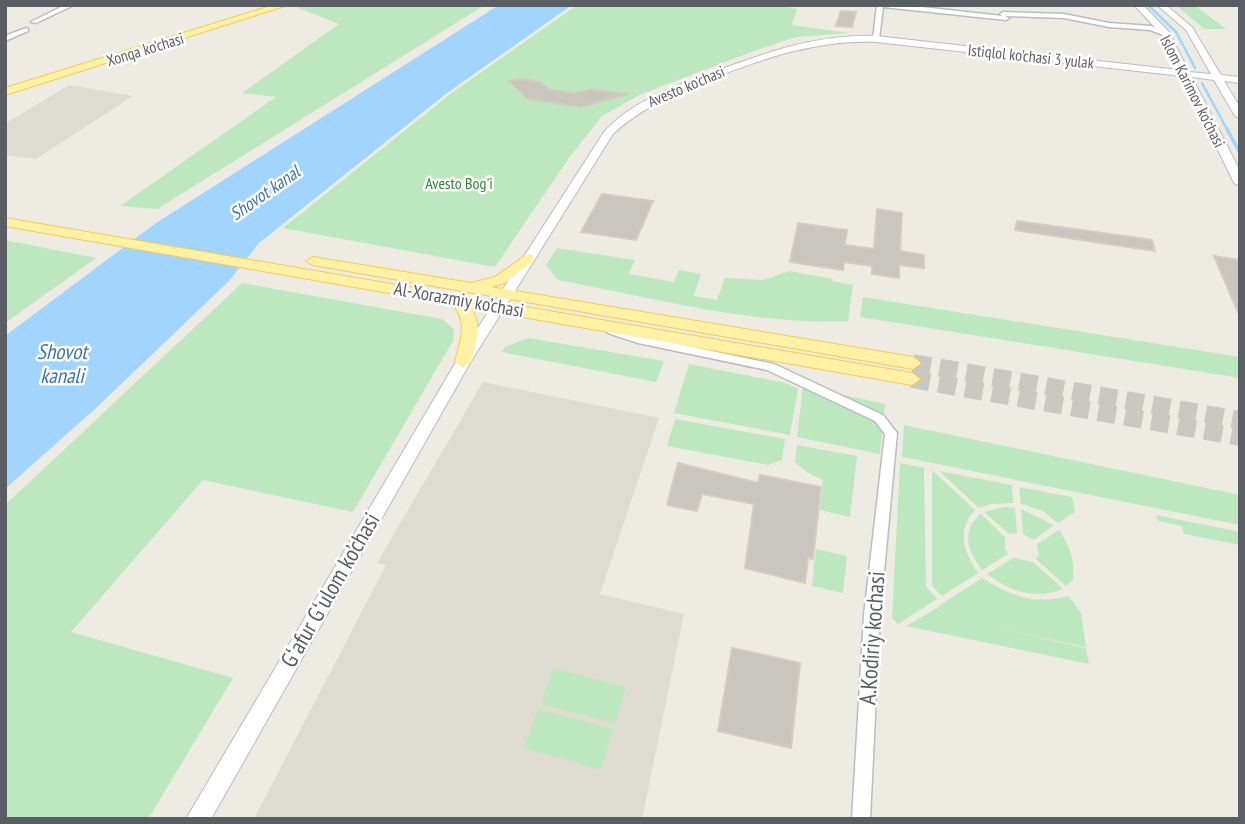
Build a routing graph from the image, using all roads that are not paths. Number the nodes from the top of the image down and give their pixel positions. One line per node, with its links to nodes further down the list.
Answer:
1 (53, 5): 8 (street)
2 (71, 5): 9 (street)
3 (284, 5): 7 (main road, Xonqa ko'chasi)
4 (880, 5): 11 (street); 13 (street)
5 (1138, 5): 11 (street, Islom Karimov ko'chasi)
6 (1161, 5): 15 (street, Islom Karimov ko'chasi)
7 (262, 9): 17 (main road, Xonqa ko'chasi); 18 (main road, Xonqa ko'chasi)
8 (22, 20)
9 (34, 22)
10 (26, 30): 12 (street)
11 (1166, 34): 14 (street, Islom Karimov ko'chasi)
12 (5, 39)
13 (876, 39): 14 (street, Istiqlol ko'chasi 3 yulak); 24 (street, Avesto ko'chasi)
14 (1185, 73): 15 (street, Istiqlol ko'chasi 3 yulak); 20 (street, Islom Karimov ko'chasi)
15 (1217, 77): 16 (street, Istiqlol ko'chasi 3 yulak); 19 (street, Islom Karimov ko'chasi)
16 (1240, 80)
17 (5, 85)
18 (5, 92)
19 (1240, 116)
20 (1240, 183)
21 (5, 211): 23 (main road, Al-Xorazmiy ko’chasi)
22 (5, 222): 23 (main road, Al-Xorazmiy ko’chasi)
23 (73, 227): 25 (main road, Al-Xorazmiy ko’chasi)
24 (528, 258): 25 (main road); 26 (street, Avesto ko'chasi)
25 (460, 292): 26 (main road, Al-Xorazmiy ko’chasi); 28 (main road)
26 (502, 300): 27 (main road, Al-Xorazmiy ko’chasi); 27 (main road, Al-Xorazmiy ko’chasi); 28 (street, Gʻafur Gʻulom ko’chasi)
27 (582, 320): 30 (street, A.Kodiriy kochasi)
28 (463, 362): 29 (street, Gʻafur Gʻulom ko’chasi)
29 (198, 819)
30 (861, 819)

